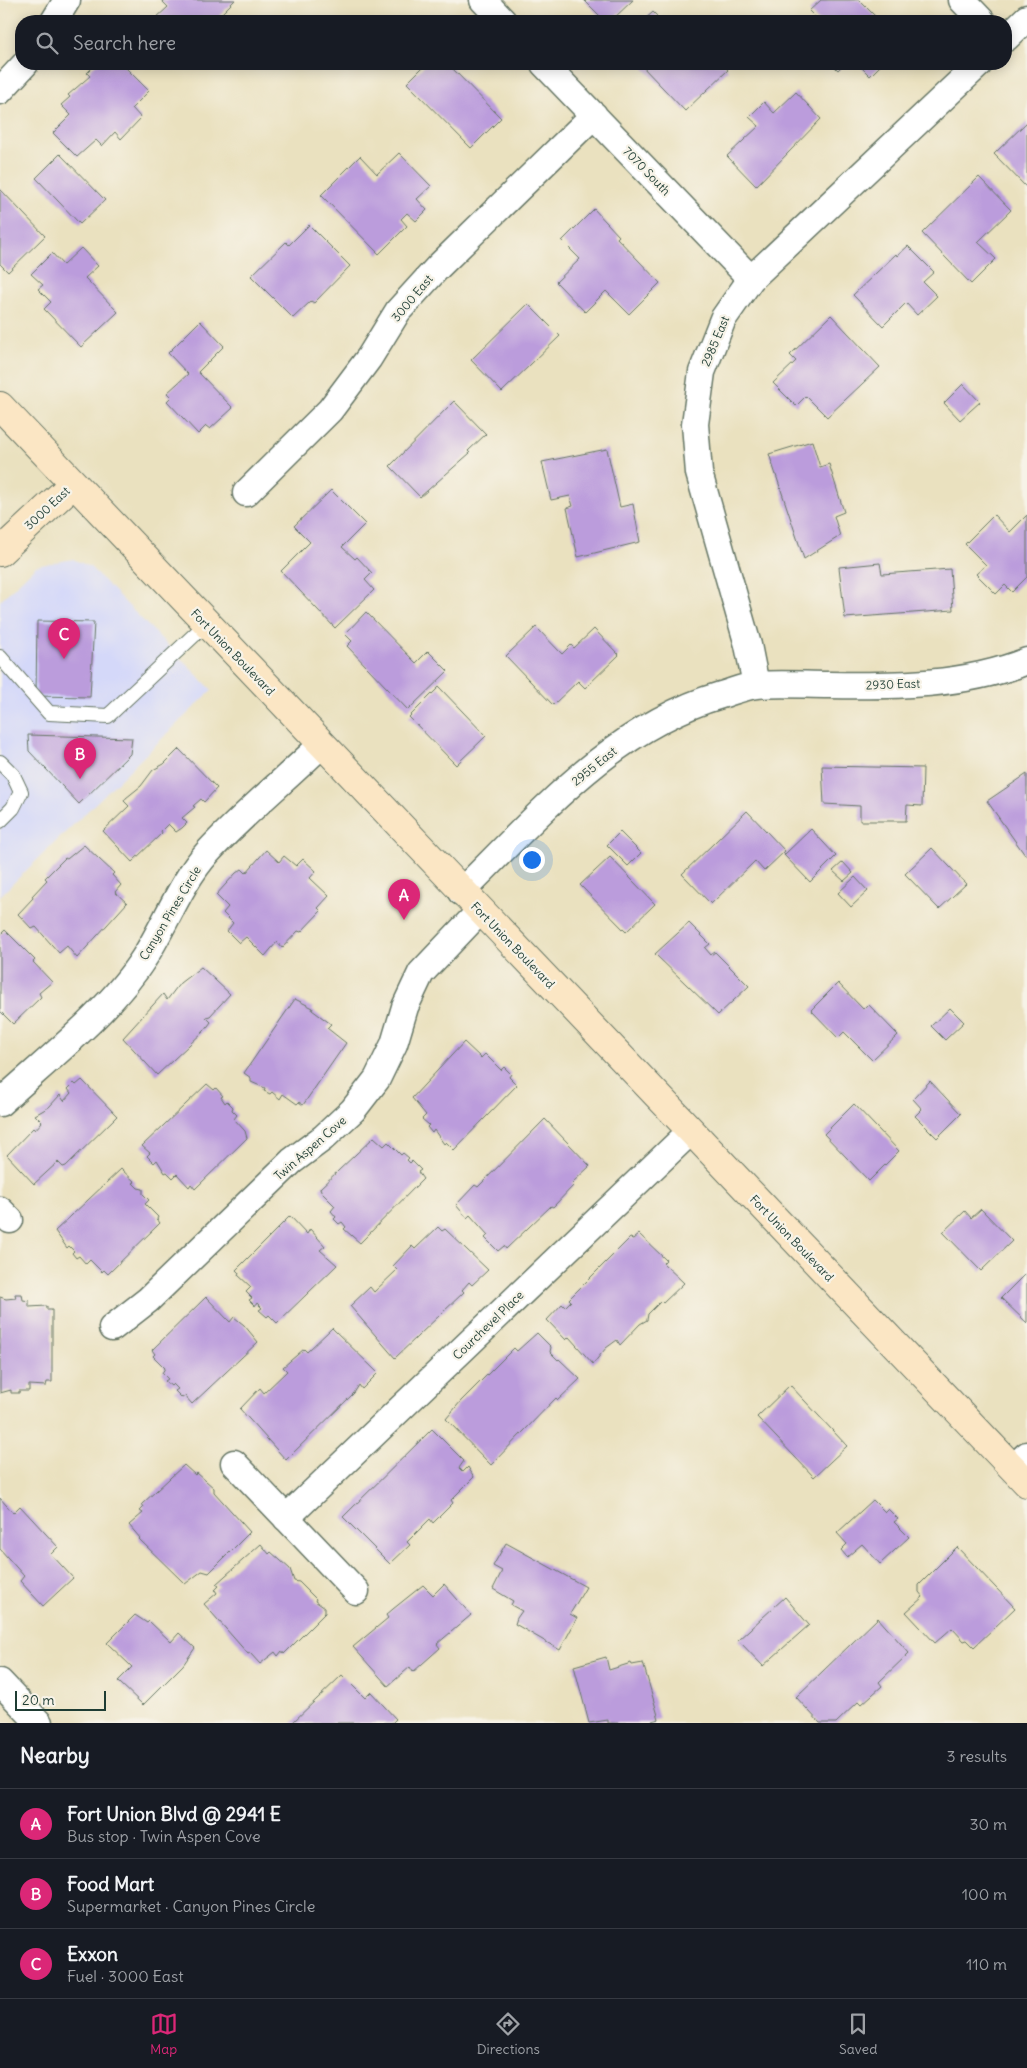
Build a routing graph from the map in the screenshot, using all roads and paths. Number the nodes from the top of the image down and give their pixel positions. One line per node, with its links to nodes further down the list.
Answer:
1 (67, 0): 4 (street)
2 (483, 0): 5 (street)
3 (962, 0): 6 (street)
4 (58, 15)
5 (497, 15)
6 (976, 15)
7 (1027, 18): 8 (street)
8 (1012, 32)
9 (19, 70): 12 (street)
10 (550, 70): 13 (street, 7070 South)
11 (973, 70): 14 (street, 2985 East)
12 (0, 91)
13 (594, 115): 14 (street, 7070 South); 17 (street, 3000 East)
14 (751, 279): 22 (street, 2985 East)
15 (0, 406): 16 (main road, Fort Union Boulevard)
16 (73, 484): 18 (main road, 3000 East); 19 (main road, Fort Union Boulevard)
17 (246, 493)
18 (0, 552)
19 (206, 624): 20 (lane); 23 (main road, Fort Union Boulevard)
20 (0, 657)
21 (1027, 661): 22 (street, 2930 East)
22 (756, 685): 26 (street, 2955 East)
23 (321, 745): 26 (main road, Fort Union Boulevard); 27 (street, Canyon Pines Circle)
24 (0, 762): 25 (lane)
25 (0, 821)
26 (471, 901): 28 (main road, Fort Union Boulevard); 29 (street, Twin Aspen Cove)
27 (0, 1103)
28 (690, 1131): 31 (main road, Fort Union Boulevard); 32 (street, Courchevel Place)
29 (112, 1328)
30 (234, 1463): 32 (street)
31 (1022, 1469)
32 (286, 1518): 33 (street)
33 (356, 1591)
34 (2, 1686): 35 (street)
35 (40, 1723)

